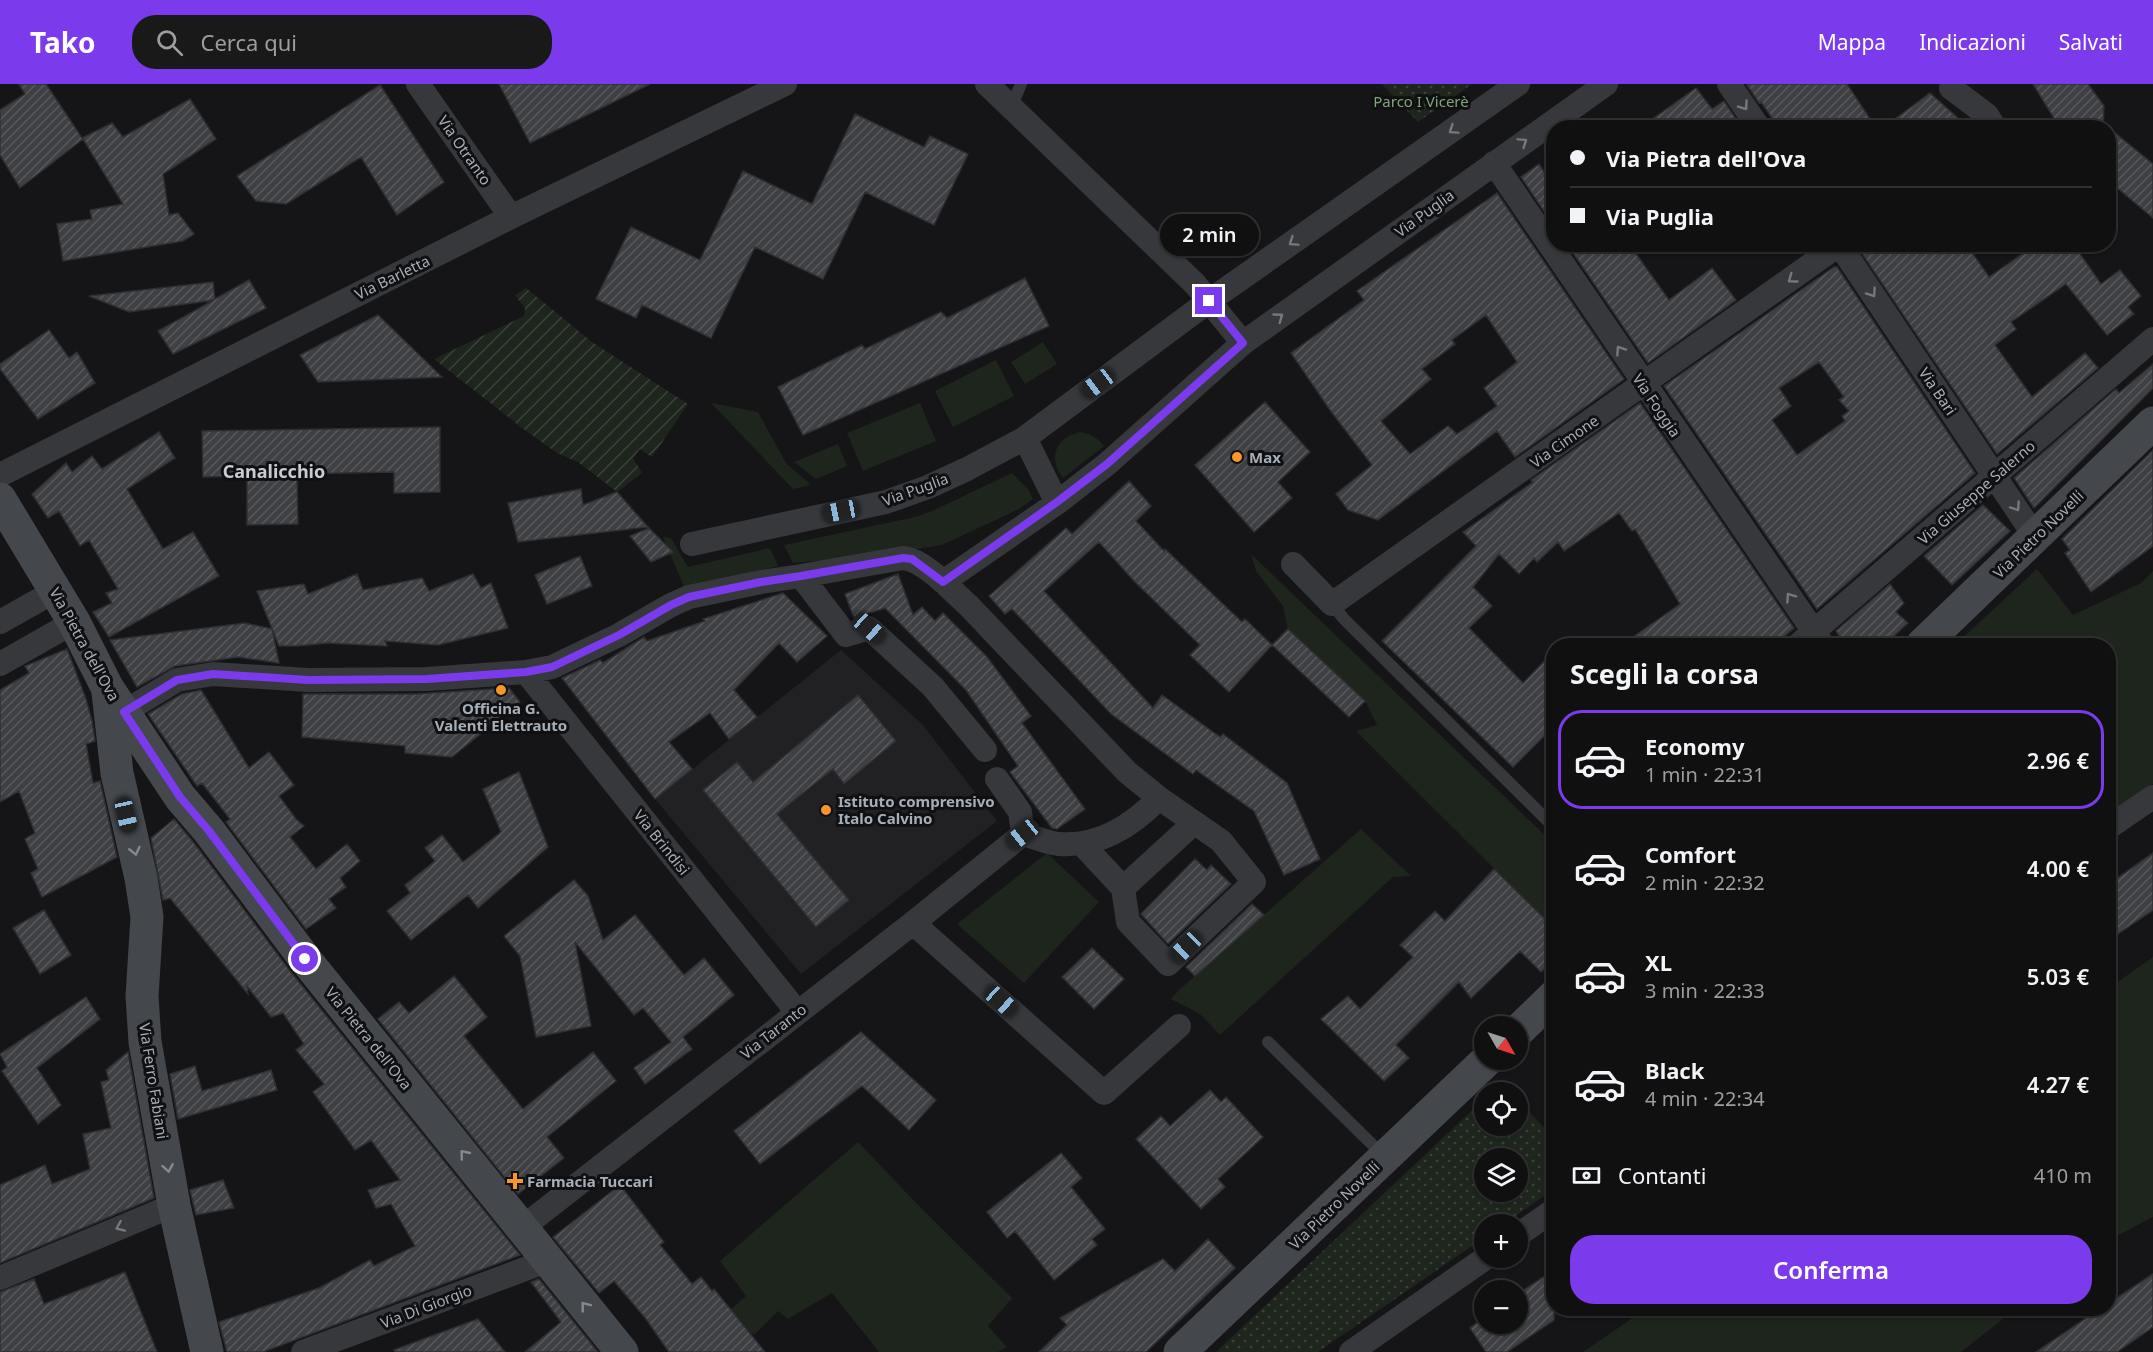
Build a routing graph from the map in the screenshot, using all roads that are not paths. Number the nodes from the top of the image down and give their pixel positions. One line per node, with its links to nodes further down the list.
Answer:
1 (418, 84): 15 (street, Via Otranto)
2 (785, 84): 15 (street, Via Barletta)
3 (987, 84): 9 (street)
4 (1021, 84): 9 (lane)
5 (1518, 84): 20 (street, Via Puglia, one-way to 20)
6 (1606, 84): 10 (street, Via Puglia, one-way to 6)
7 (1729, 84): 11 (street, one-way to 11)
8 (1951, 88): 12 (street)
9 (1011, 108): 20 (street)
10 (1555, 120)
11 (1754, 120)
12 (1990, 120)
13 (1546, 126): 14 (street, Via Puglia, one-way to 13)
14 (1494, 163): 16 (street, Via Foggia, one-way to 14); 22 (street, Via Puglia, one-way to 14)
15 (511, 217): 26 (street, Via Barletta)
16 (1546, 240)
17 (1554, 252): 23 (street, Via Foggia, one-way to 17)
18 (1830, 252): 23 (street, Via Cimone, one-way to 23)
19 (1845, 252): 27 (street, Via Bari, one-way to 27)
20 (1209, 301): 22 (street); 25 (street, Via Puglia)
21 (2153, 339): 27 (street, Via Giuseppe Salerno)
22 (1243, 343): 29 (street, Via Puglia)
23 (1644, 385): 36 (street, Via Cimone); 39 (street, Via Foggia, one-way to 23)
24 (2153, 423): 30 (main road, Via Pietro Novelli)
25 (1025, 438): 29 (street); 31 (street, Via Puglia)
26 (0, 475)
27 (1995, 476): 30 (street, Via Bari, one-way to 30); 40 (street, Via Giuseppe Salerno)
28 (0, 499): 35 (main road, Via Pietra dell'Ova)
29 (1057, 502): 34 (street, Via Puglia)
30 (2036, 538): 41 (main road, Via Pietro Novelli)
31 (692, 544)
32 (1293, 564): 36 (street)
33 (801, 576): 34 (street); 43 (street); 46 (street)
34 (943, 582): 50 (street)
35 (56, 591): 37 (street); 38 (main road, Via Pietra dell'Ova)
36 (1332, 604): 51 (lane)
37 (0, 622)
38 (74, 622): 42 (street); 44 (main road, Via Pietra dell'Ova)
39 (1810, 638)
40 (1815, 638)
41 (1929, 638)
42 (0, 664)
43 (526, 672): 44 (street); 59 (street, Via Brindisi)
44 (116, 699): 45 (main road, Via Pietra dell'Ova); 47 (main road, Via Ferro Fabiani)
45 (146, 746): 47 (main road); 67 (main road, Via Pietra dell'Ova, one-way to 45)
46 (985, 750)
47 (116, 765): 65 (main road, Via Ferro Fabiani, one-way to 65)
48 (997, 779): 54 (street)
49 (2153, 797): 52 (street)
50 (1159, 798): 53 (street); 55 (street)
51 (1546, 819)
52 (2116, 822)
53 (1194, 823): 56 (street); 56 (street)
54 (1023, 834): 55 (street); 57 (street, Via Taranto)
55 (1082, 843): 56 (street)
56 (1123, 888)
57 (913, 923): 59 (street, Via Taranto); 61 (street)
58 (1546, 1004): 60 (main road)
59 (797, 1012): 67 (street, Via Taranto)
60 (1528, 1021)
61 (1179, 1026)
62 (1269, 1042): 64 (lane)
63 (1476, 1070): 64 (main road, Via Pietro Novelli)
64 (1385, 1157): 75 (main road, Via Pietro Novelli)
65 (174, 1205): 71 (street, one-way to 71); 72 (main road, Via Ferro Fabiani)
66 (1546, 1216): 68 (street)
67 (523, 1227): 69 (main road, Via Pietra dell'Ova)
68 (1528, 1228)
69 (549, 1260): 73 (street, Via Di Giorgio); 74 (main road, Via Pietra dell'Ova, one-way to 69)
70 (1474, 1266): 76 (street)
71 (0, 1278)
72 (207, 1352)
73 (303, 1352)
74 (622, 1352)
75 (1180, 1352)
76 (1351, 1352)

